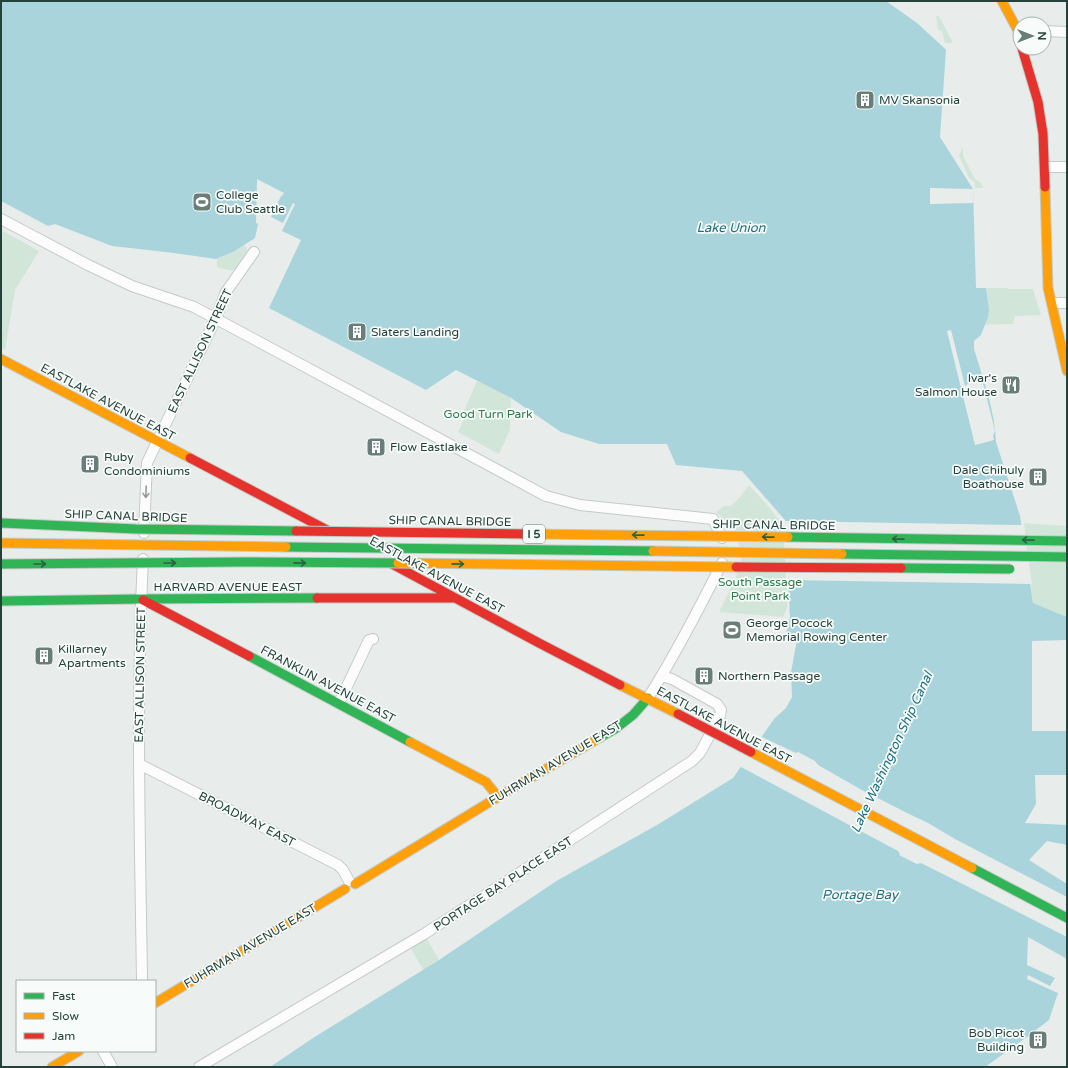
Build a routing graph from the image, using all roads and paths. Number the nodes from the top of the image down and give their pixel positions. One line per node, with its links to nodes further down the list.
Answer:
1 (1002, 1): 2 (main road)
2 (1012, 20)
3 (1052, 32): 4 (street)
4 (1067, 32)
5 (1024, 56): 6 (main road)
6 (1045, 166): 7 (street); 10 (main road)
7 (1067, 167)
8 (1, 219): 12 (street)
9 (254, 252): 12 (street, EAST ALLISON STREET)
10 (1052, 303): 11 (street); 14 (main road)
11 (1067, 303)
12 (216, 318): 15 (street, EAST ALLISON STREET); 26 (street, FUHRMAN AVENUE EAST)
13 (1, 359): 15 (main road, EASTLAKE AVENUE EAST)
14 (1067, 372)
15 (158, 441): 22 (main road, EASTLAKE AVENUE EAST); 23 (street, EAST ALLISON STREET, one-way to 23)
16 (1, 523): 17 (main road, SHIP CANAL BRIDGE / I 5, one-way to 16, bridge)
17 (1067, 541)
18 (1, 543): 19 (main road, bridge)
19 (1067, 557)
20 (1, 564): 21 (main road, one-way to 21, bridge)
21 (1019, 569)
22 (456, 598): 23 (main road, HARVARD AVENUE EAST); 27 (main road, EASTLAKE AVENUE EAST)
23 (141, 599): 24 (main road, HARVARD AVENUE EAST); 28 (main road, FRANKLIN AVENUE EAST); 29 (street, EAST ALLISON STREET)
24 (1, 601)
25 (373, 639): 28 (street)
26 (661, 676): 27 (street, FUHRMAN AVENUE EAST); 39 (street, PORTAGE BAY PLACE EAST)
27 (648, 698): 30 (main road, FUHRMAN AVENUE EAST); 32 (main road, EASTLAKE AVENUE EAST, bridge)
28 (339, 703): 30 (main road, FRANKLIN AVENUE EAST)
29 (139, 764): 31 (street, BROADWAY EAST); 33 (street, EAST ALLISON STREET)
30 (498, 797): 31 (main road, FUHRMAN AVENUE EAST)
31 (350, 884): 34 (main road, FUHRMAN AVENUE EAST)
32 (1067, 918)
33 (142, 980)
34 (156, 1003)
35 (76, 1052): 37 (main road)
36 (104, 1052): 38 (street)
37 (52, 1067)
38 (112, 1067)
39 (200, 1067)

